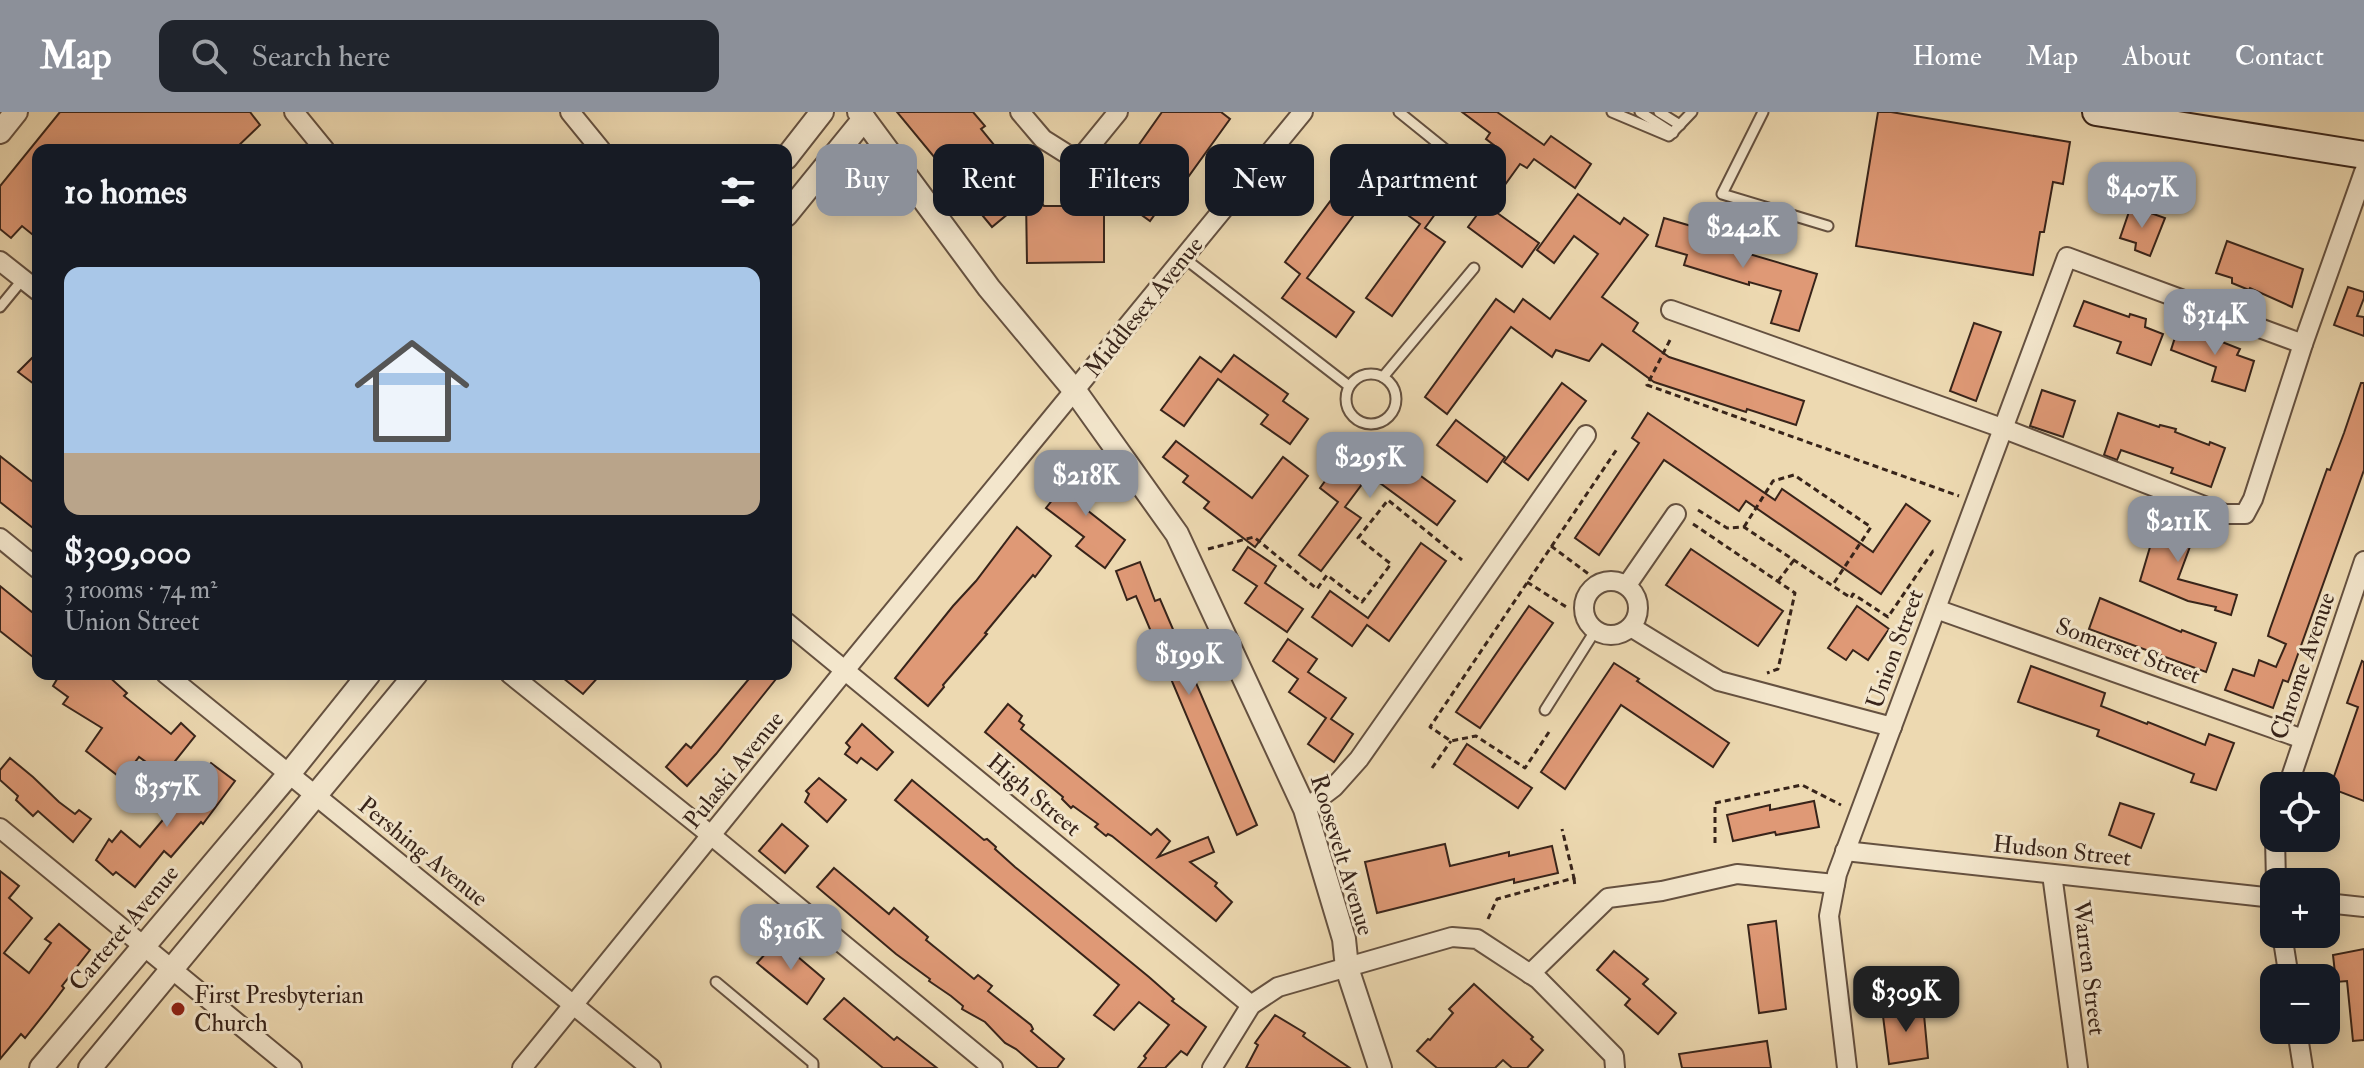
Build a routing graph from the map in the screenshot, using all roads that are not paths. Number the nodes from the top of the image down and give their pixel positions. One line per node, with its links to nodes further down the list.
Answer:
1 (294, 112): 17 (street)
2 (570, 112): 18 (street)
3 (822, 112): 20 (street)
4 (1020, 112): 5 (street)
5 (1118, 112)
6 (1303, 112): 25 (street, Middlesex Avenue)
7 (1399, 112): 19 (lane)
8 (1612, 112): 16 (lane)
9 (1640, 112): 16 (lane)
10 (1659, 112): 16 (lane)
11 (1692, 112): 16 (lane)
12 (1763, 112): 24 (lane)
13 (2096, 112): 15 (main road)
14 (865, 114): 23 (street); 34 (street, Roosevelt Avenue)
15 (2124, 114): 21 (main road)
16 (1676, 129)
17 (320, 144)
18 (596, 144)
19 (1439, 144)
20 (792, 150)
21 (2364, 155)
22 (2364, 172): 31 (street)
23 (792, 207)
24 (1828, 226)
25 (1184, 258): 33 (lane); 34 (street, Middlesex Avenue)
26 (0, 261): 28 (street)
27 (1474, 268): 32 (lane)
28 (31, 285): 29 (lane)
29 (0, 307)
30 (1671, 310): 35 (street)
31 (2303, 344): 35 (street, Union Street); 35 (street)
32 (1383, 377): 33 (lane); 33 (lane)
33 (1349, 386)
34 (1075, 391): 46 (street, Pulaski Avenue); 57 (street, Roosevelt Avenue)
35 (2002, 428): 42 (street, Union Street)
36 (1586, 435): 57 (street)
37 (1683, 518): 41 (street)
38 (0, 538): 40 (street)
39 (2364, 561): 53 (street, Chrome Avenue)
40 (32, 564)
41 (1627, 585): 44 (street); 45 (street)
42 (1936, 609): 52 (street, Union Street); 53 (street, Somerset Street)
43 (792, 627): 46 (street, High Street)
44 (1631, 627): 45 (street); 52 (street)
45 (1595, 631): 51 (lane)
46 (845, 670): 59 (street, Pulaski Avenue); 72 (street, High Street)
47 (173, 680): 55 (street, Pershing Avenue)
48 (364, 680): 55 (street, Carteret Avenue)
49 (411, 680): 56 (street)
50 (517, 680): 59 (street)
51 (1545, 710)
52 (1892, 727): 60 (street, Union Street)
53 (2303, 739): 54 (street, Chrome Avenue)
54 (2292, 772)
55 (289, 774): 56 (street, Pershing Avenue); 66 (street, Carteret Avenue)
56 (315, 796): 68 (street); 71 (street, Pershing Avenue)
57 (1305, 809): 67 (street, Roosevelt Avenue)
58 (0, 828): 66 (street)
59 (712, 836): 71 (street, Pulaski Avenue); 80 (street)
60 (1845, 851): 61 (street, Hudson Street); 62 (street, Union Street)
61 (2052, 874): 63 (street, Hudson Street); 85 (street, Warren Street)
62 (1835, 884): 69 (street); 84 (street, Union Street)
63 (2260, 896)
64 (2340, 904): 65 (street)
65 (2364, 907)
66 (143, 946): 68 (street); 74 (street, Carteret Avenue)
67 (1347, 968): 69 (street); 72 (street); 82 (street, Roosevelt Avenue)
68 (172, 969): 75 (street); 76 (street)
69 (1530, 974): 83 (street)
70 (716, 982): 79 (lane)
71 (573, 1005): 77 (street, Pulaski Avenue); 78 (street, Pershing Avenue)
72 (1251, 1005): 81 (street)
73 (2299, 1044): 86 (street)
74 (41, 1068)
75 (90, 1068)
76 (292, 1068)
77 (522, 1068)
78 (651, 1068)
79 (813, 1068)
80 (993, 1068)
81 (1212, 1068)
82 (1380, 1068)
83 (1615, 1068)
84 (1847, 1068)
85 (2078, 1068)
86 (2303, 1068)

